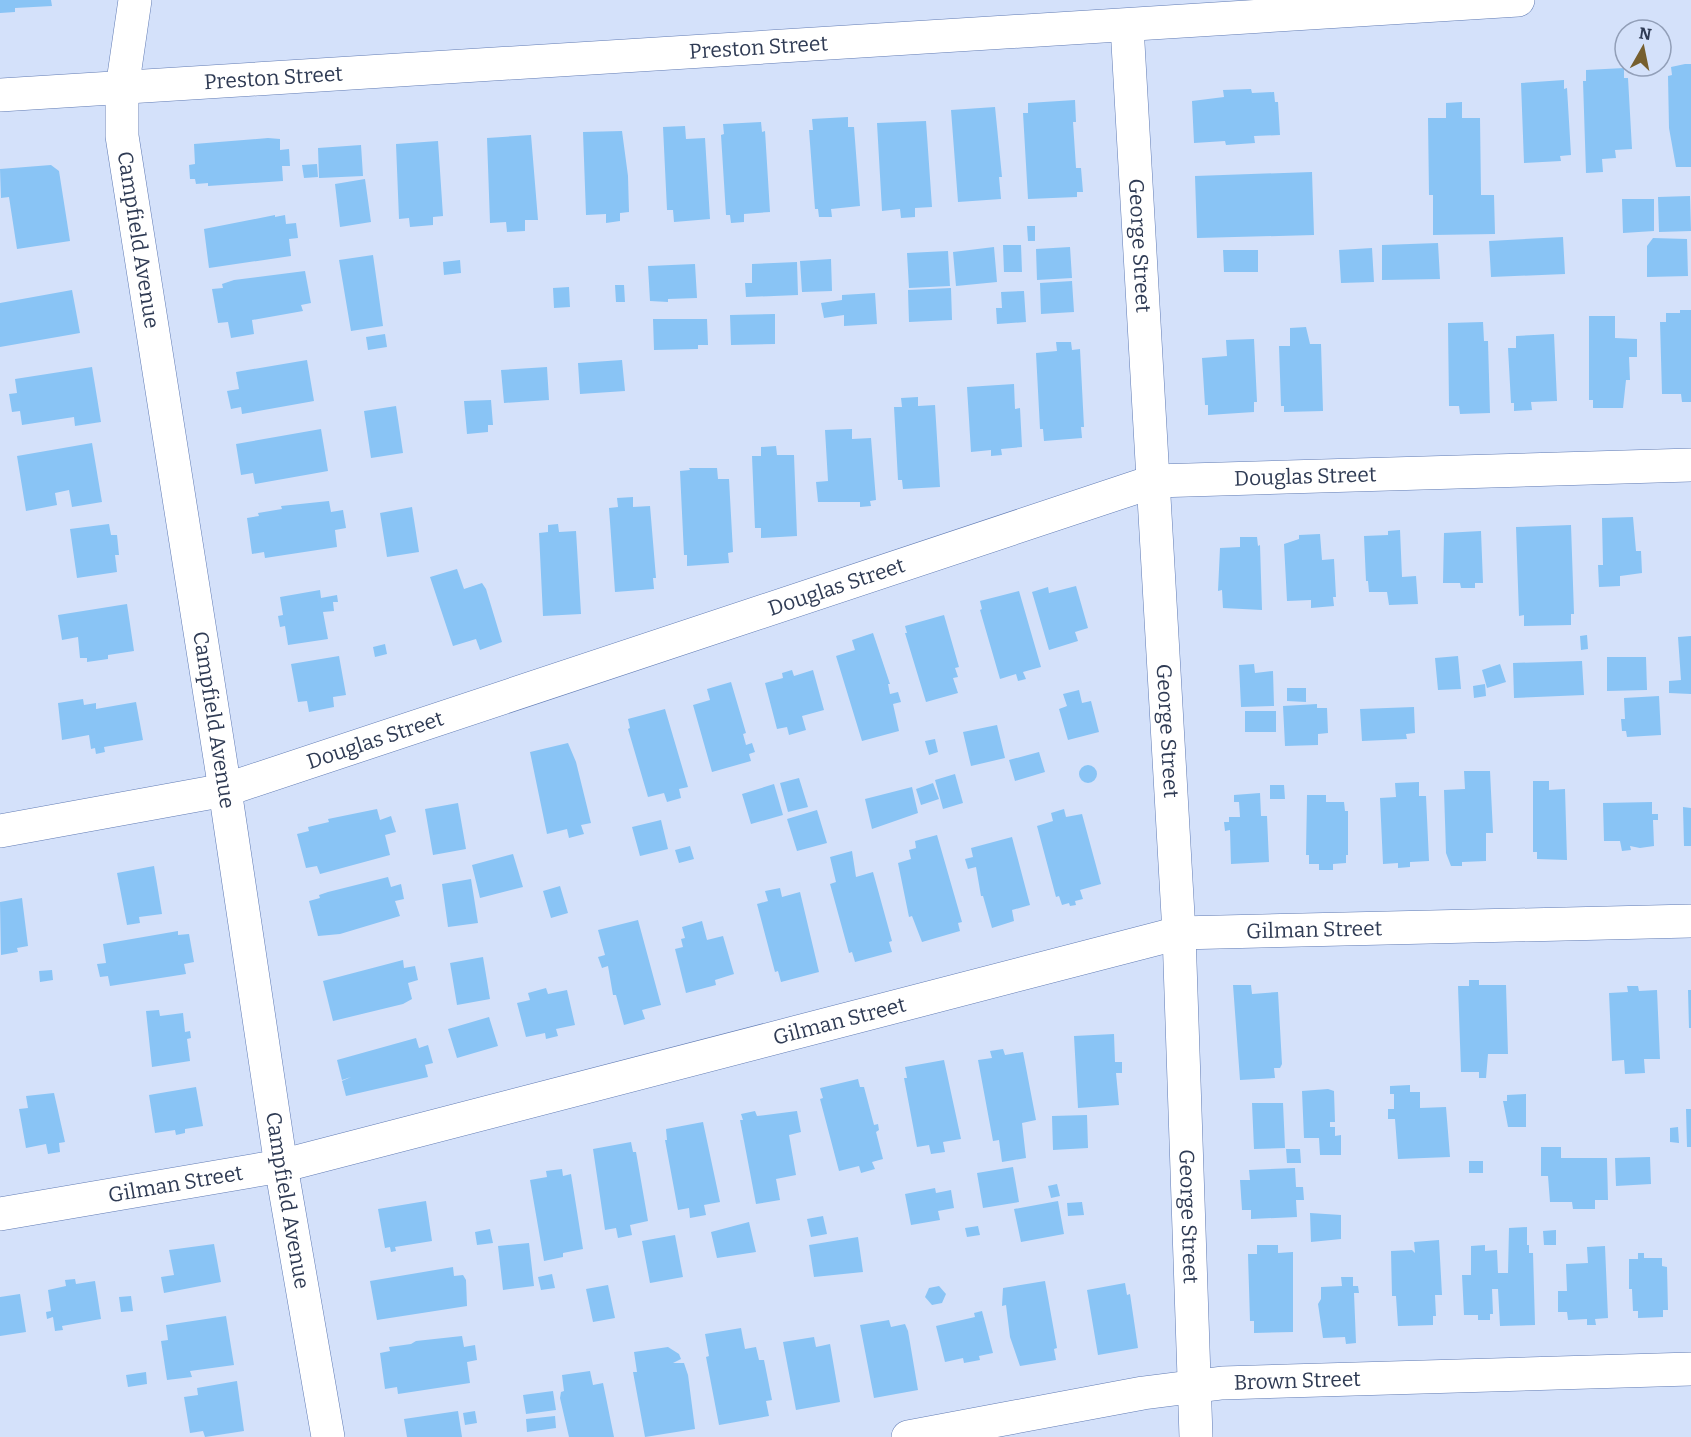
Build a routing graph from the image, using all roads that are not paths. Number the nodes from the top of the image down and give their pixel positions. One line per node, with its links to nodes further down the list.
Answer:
1 (135, 0): 4 (street, Campfield Avenue)
2 (1518, 0): 3 (street, Preston Street)
3 (1127, 26): 4 (street, Preston Street); 7 (street, George Street)
4 (122, 89): 5 (street, Preston Street); 8 (street, Campfield Avenue)
5 (0, 95)
6 (1691, 465): 7 (street, Douglas Street)
7 (1155, 481): 8 (street, Douglas Street); 11 (street, George Street)
8 (225, 790): 9 (street, Douglas Street); 12 (street, Campfield Avenue)
9 (0, 831)
10 (1691, 921): 11 (street, Gilman Street)
11 (1179, 933): 12 (street, Gilman Street); 15 (street, George Street)
12 (281, 1166): 13 (street, Gilman Street); 16 (street, Campfield Avenue)
13 (0, 1214)
14 (1691, 1369): 15 (street, Brown Street)
15 (1194, 1385): 17 (street, Brown Street); 18 (street, George Street)
16 (328, 1437)
17 (908, 1437)
18 (1196, 1437)

